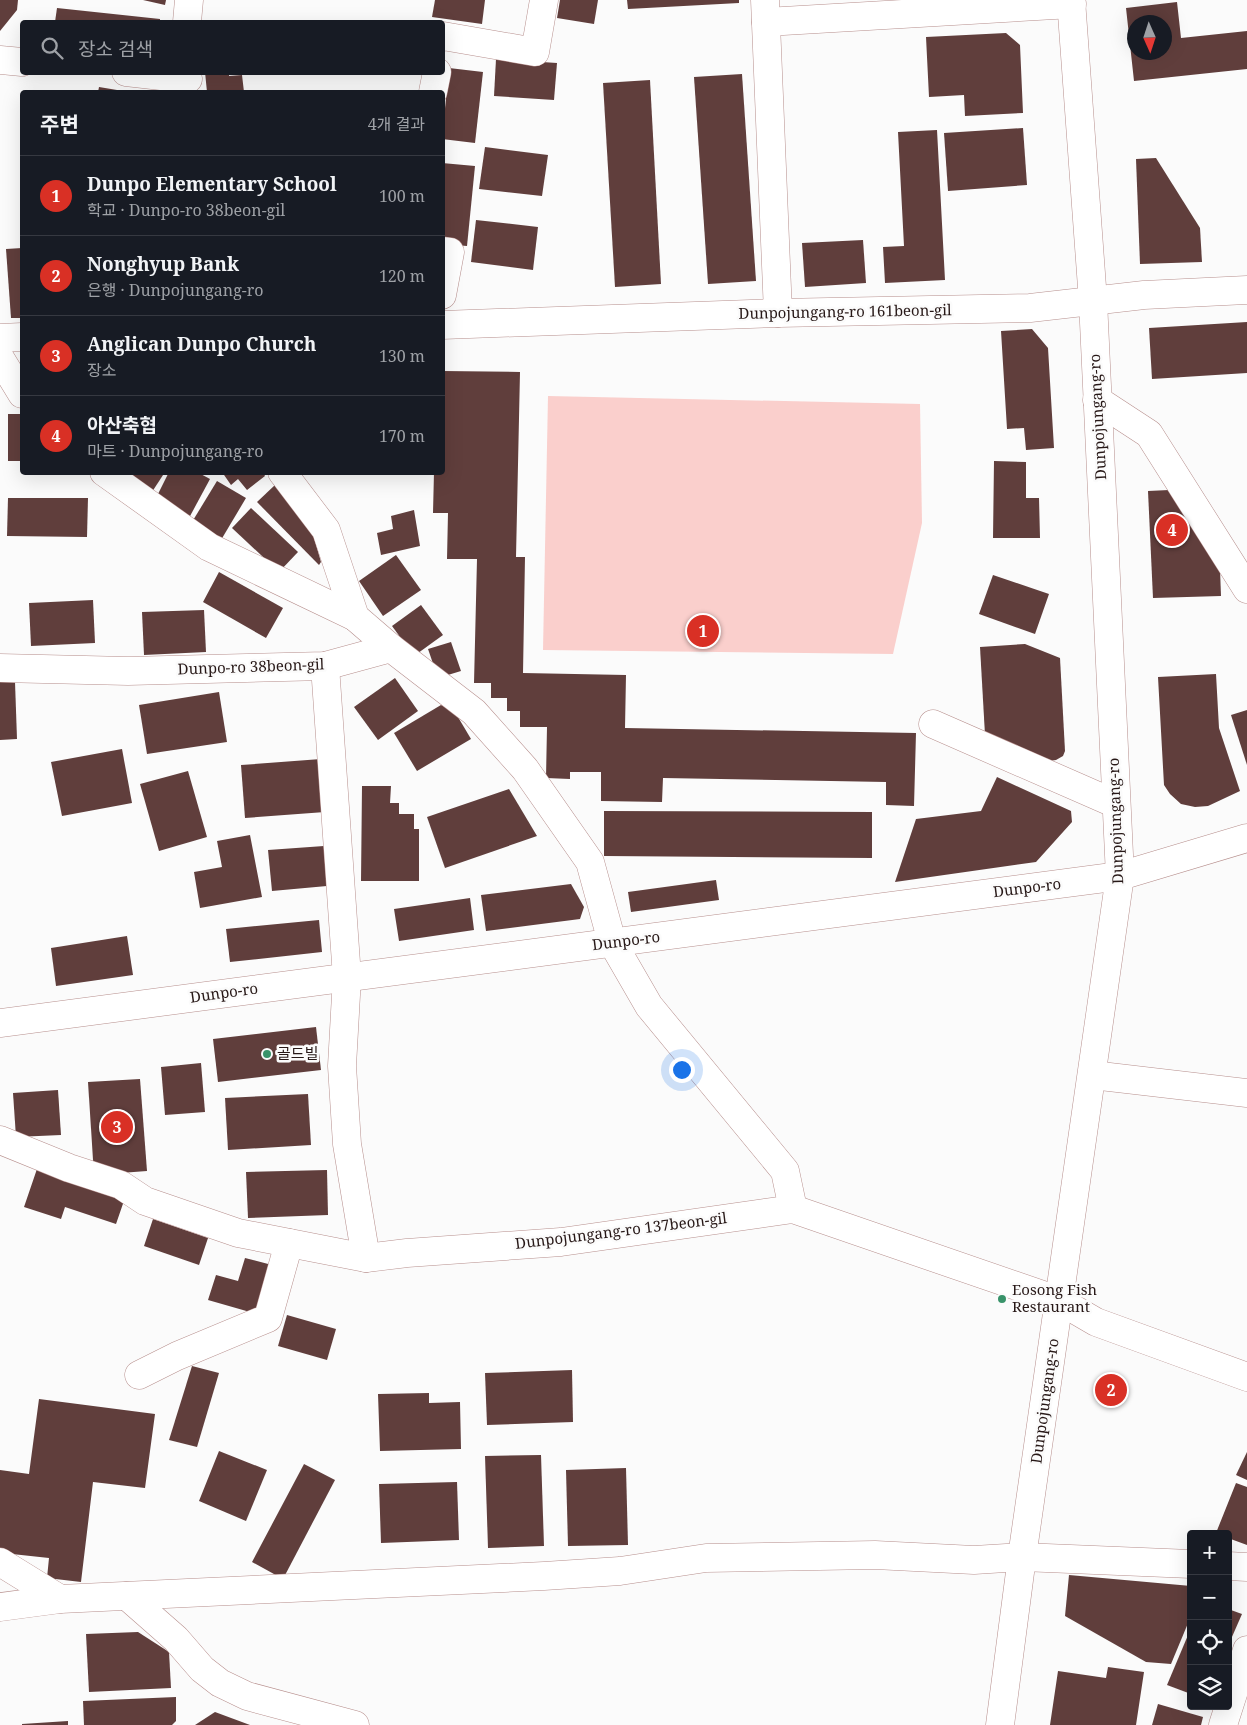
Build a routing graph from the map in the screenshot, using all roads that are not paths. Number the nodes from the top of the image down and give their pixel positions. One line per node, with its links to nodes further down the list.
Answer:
1 (189, 0): 5 (street)
2 (544, 0): 6 (street)
3 (1071, 2): 4 (street); 16 (street, Dunpojungang-ro)
4 (766, 11): 17 (street)
5 (187, 20)
6 (445, 36)
7 (0, 60): 8 (street)
8 (20, 62)
9 (147, 75): 11 (street)
10 (436, 75): 12 (street)
11 (188, 81)
12 (433, 90)
13 (445, 251): 14 (street)
14 (445, 279)
15 (1247, 290): 16 (street, Dunpojungang-ro 161beon-gil)
16 (1093, 301): 17 (street, Dunpojungang-ro 161beon-gil); 23 (street, Dunpojungang-ro)
17 (778, 313): 18 (street, Dunpojungang-ro 161beon-gil)
18 (445, 325)
19 (20, 337): 20 (street)
20 (0, 338)
21 (0, 358): 22 (street)
22 (20, 391)
23 (1097, 400): 26 (street); 32 (street, Dunpojungang-ro)
24 (108, 475): 27 (street)
25 (284, 475): 27 (street)
26 (1247, 589)
27 (355, 617): 28 (street)
28 (391, 648): 29 (street, Dunpo-ro 38beon-gil); 35 (street)
29 (325, 666): 30 (street, Dunpo-ro 38beon-gil); 36 (street)
30 (0, 668)
31 (933, 724): 32 (street)
32 (1116, 804): 34 (street, Dunpojungang-ro)
33 (1245, 845): 34 (street, Dunpo-ro)
34 (1120, 876): 35 (street, Dunpo-ro); 38 (street, Dunpojungang-ro)
35 (612, 942): 36 (street, Dunpo-ro); 41 (street)
36 (347, 977): 37 (street, Dunpo-ro); 43 (street)
37 (0, 1023)
38 (1092, 1075): 39 (street); 44 (street, Dunpojungang-ro)
39 (1247, 1093)
40 (0, 1140): 42 (street, Dunpojungang-ro 137beon-gil)
41 (793, 1209): 43 (street, Dunpojungang-ro 137beon-gil); 44 (street, Dunpojungang-ro 137beon-gil)
42 (288, 1243): 43 (street, Dunpojungang-ro 137beon-gil); 45 (street)
43 (366, 1258)
44 (1060, 1301): 46 (street, Dunpojungang-ro 137beon-gil); 47 (street, Dunpojungang-ro)
45 (139, 1375)
46 (1247, 1377)
47 (1022, 1557): 49 (street); 52 (street); 57 (street, Dunpojungang-ro)
48 (0, 1562): 53 (street)
49 (1187, 1564)
50 (1232, 1566): 51 (street)
51 (1247, 1567)
52 (127, 1596): 53 (street); 56 (street)
53 (60, 1599): 54 (street)
54 (0, 1607)
55 (1246, 1656): 58 (street)
56 (355, 1725)
57 (1000, 1725)
58 (1223, 1725)

